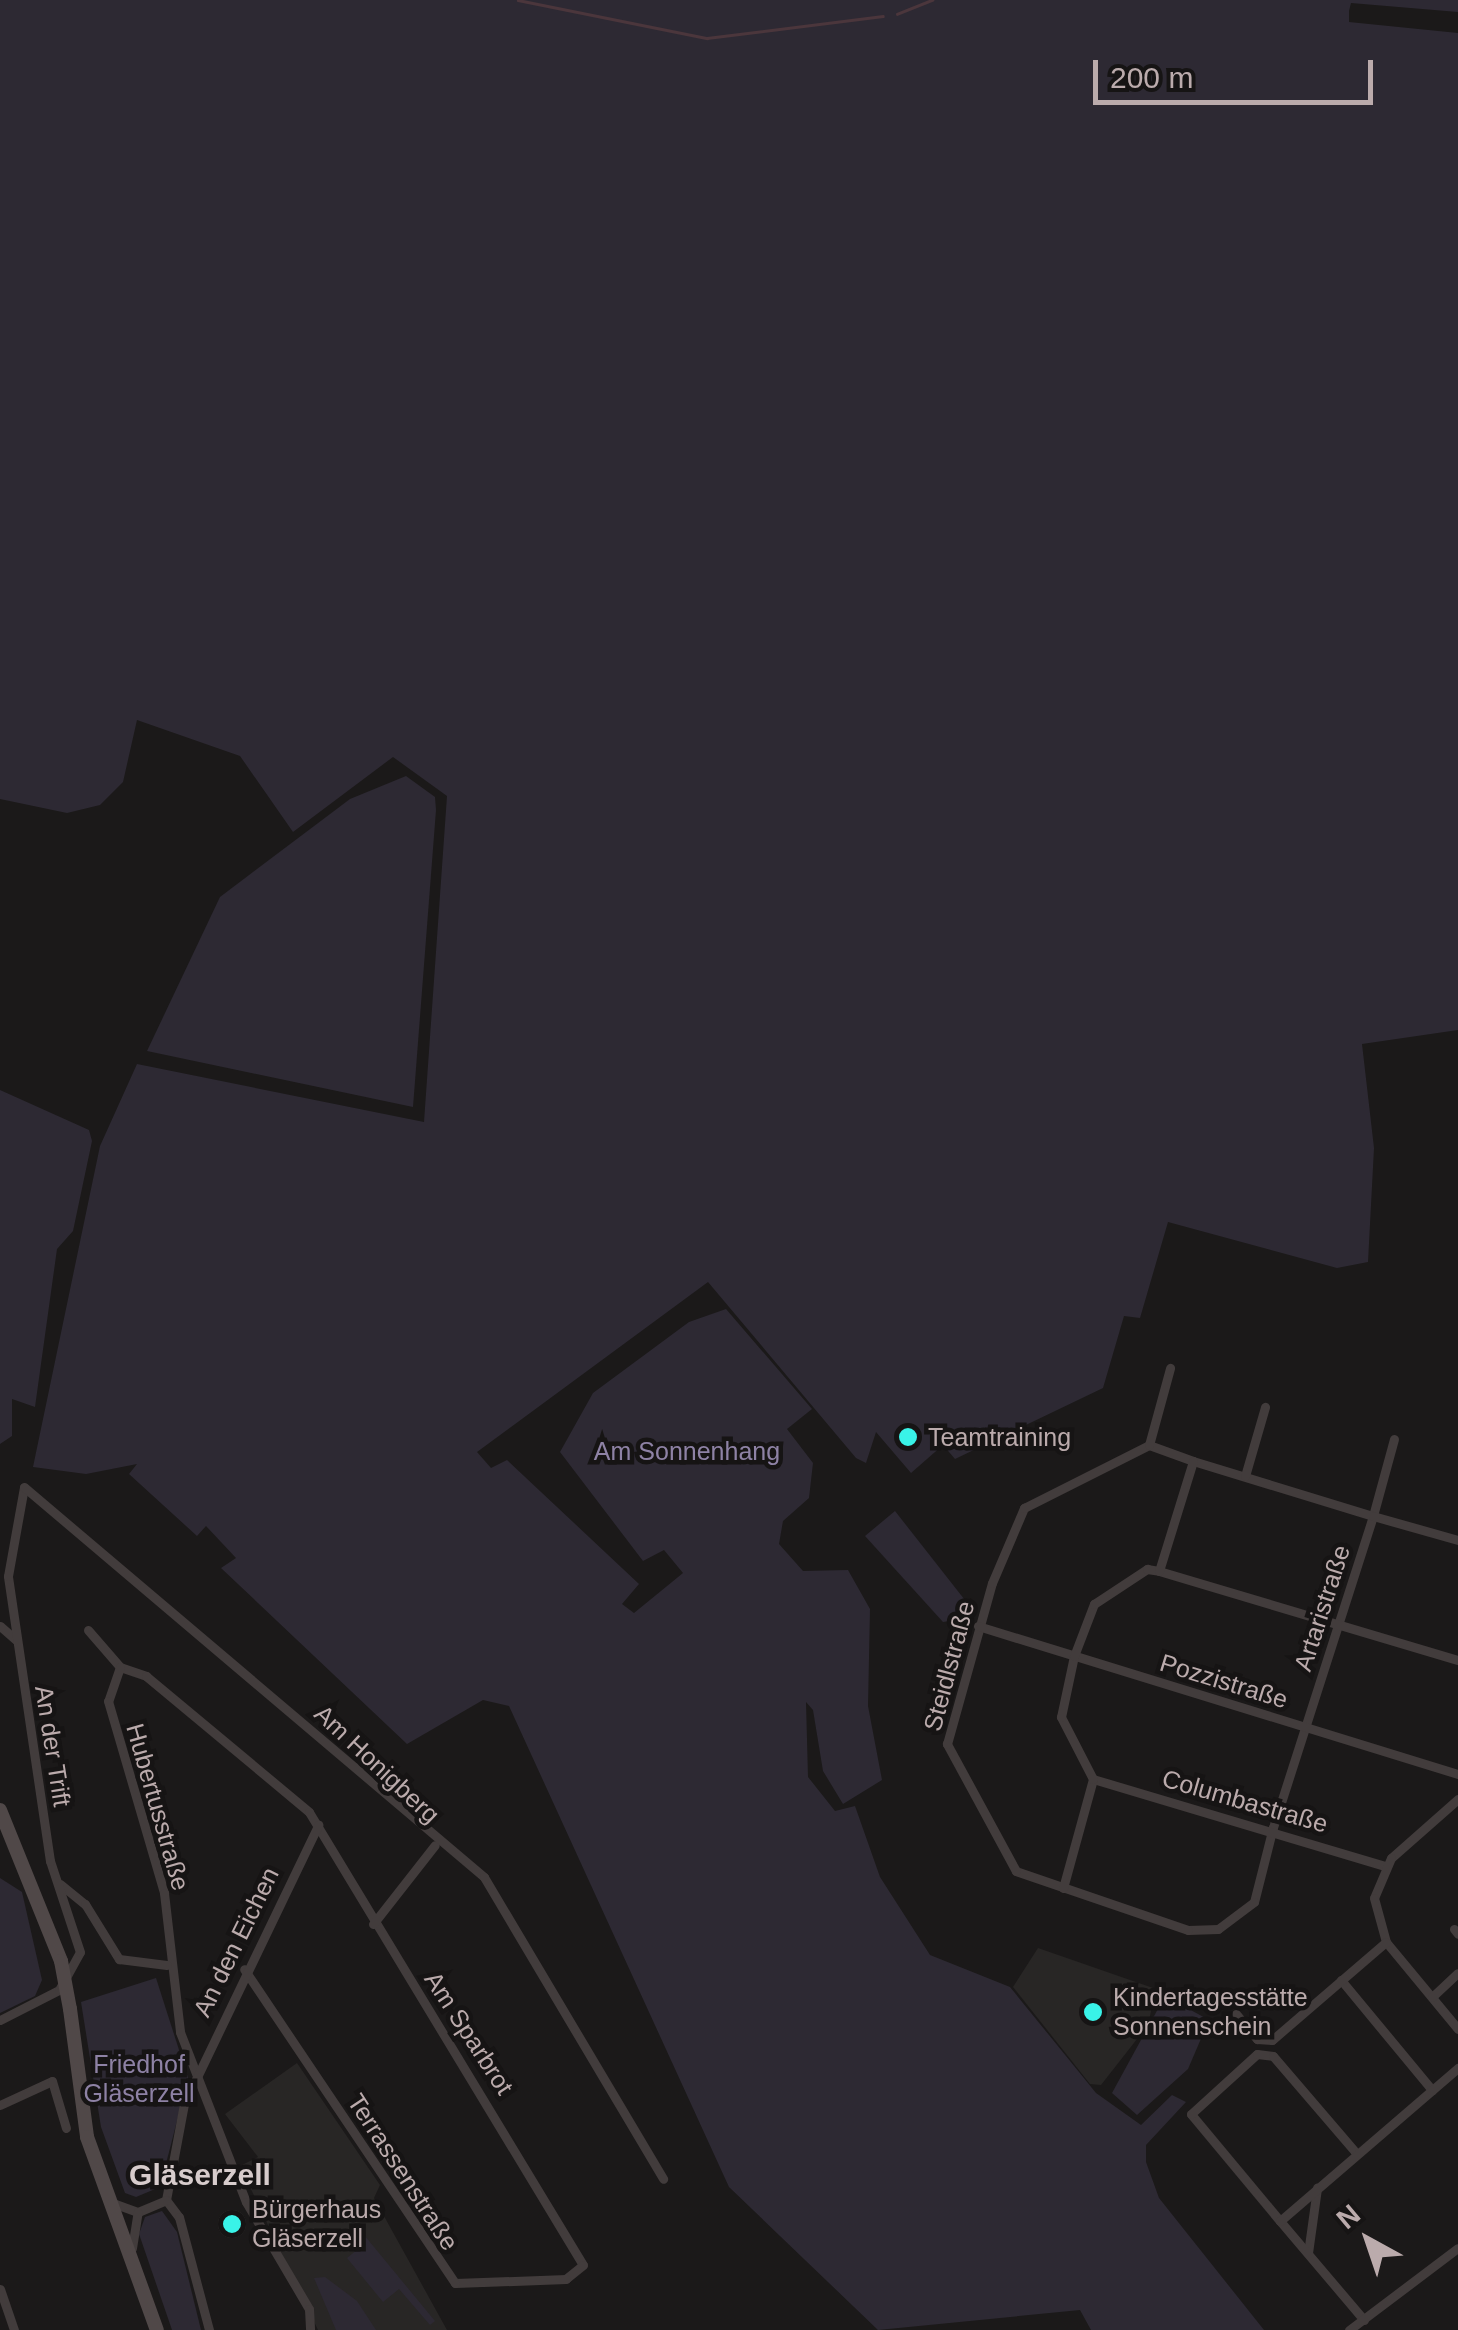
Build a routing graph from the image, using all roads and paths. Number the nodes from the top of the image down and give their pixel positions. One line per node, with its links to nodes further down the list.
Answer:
1 (1170, 1368): 4 (street)
2 (1265, 1407): 6 (street)
3 (1394, 1440): 8 (street)
4 (1149, 1444): 5 (street); 13 (street, Steidlstraße)
5 (1193, 1461): 6 (street); 10 (street)
6 (1245, 1476): 8 (street)
7 (24, 1487): 15 (street, An der Trift); 26 (street, Am Honigberg)
8 (1373, 1516): 9 (street); 11 (street, Artaristraße)
9 (1458, 1540)
10 (1159, 1571): 11 (street); 16 (street)
11 (1338, 1623): 17 (street); 19 (street, Artaristraße)
12 (0, 1626): 15 (street)
13 (978, 1626): 16 (street, Pozzistraße); 29 (street, Steidlstraße)
14 (88, 1630): 18 (street, Hubertusstraße)
15 (16, 1640): 28 (street, An der Trift)
16 (1074, 1656): 19 (street, Pozzistraße); 21 (street)
17 (1458, 1660)
18 (120, 1666): 24 (street, Hubertusstraße); 32 (street, Hubertusstraße)
19 (1306, 1727): 20 (street, Pozzistraße); 25 (street, Artaristraße)
20 (1458, 1774)
21 (1093, 1778): 25 (street, Columbastraße); 29 (street)
22 (1458, 1798): 27 (street)
23 (0, 1810): 48 (main road, bridge)
24 (318, 1825): 30 (street, Am Sparbrot); 33 (street, An den Eichen)
25 (1273, 1827): 27 (street, Columbastraße); 29 (street, Steidlstraße)
26 (435, 1845): 30 (street); 46 (street, Am Honigberg)
27 (1385, 1866): 31 (street)
28 (58, 1883): 32 (street); 38 (street, An der Trift)
29 (1062, 1888)
30 (373, 1924): 55 (street, Am Sparbrot)
31 (1386, 1942): 35 (street); 36 (street)
32 (167, 1964): 41 (street, Hubertusstraße)
33 (244, 1969): 41 (street, An den Eichen); 55 (street, Terrassenstraße)
34 (1458, 1974): 36 (street)
35 (1340, 1980): 37 (street); 42 (street)
36 (1432, 1997): 39 (street)
37 (1236, 2014)
38 (0, 2020)
39 (1458, 2029)
40 (1458, 2068): 42 (street)
41 (195, 2078): 49 (street, An den Eichen); 61 (street, Hubertusstraße)
42 (1432, 2090): 45 (street)
43 (0, 2105): 44 (street)
44 (66, 2128)
45 (1356, 2154): 47 (street); 51 (street)
46 (663, 2179)
47 (1317, 2188): 51 (street); 53 (street)
48 (108, 2200): 50 (street); 54 (main road)
49 (166, 2200): 50 (street); 60 (street)
50 (138, 2212): 54 (street)
51 (1280, 2221): 53 (street)
52 (1458, 2248): 57 (street)
53 (1308, 2253): 57 (street)
54 (132, 2254): 59 (main road)
55 (583, 2264)
56 (0, 2289): 58 (street)
57 (1364, 2320): 62 (street)
58 (14, 2330)
59 (158, 2330)
60 (209, 2330)
61 (310, 2330)
62 (1350, 2330)

